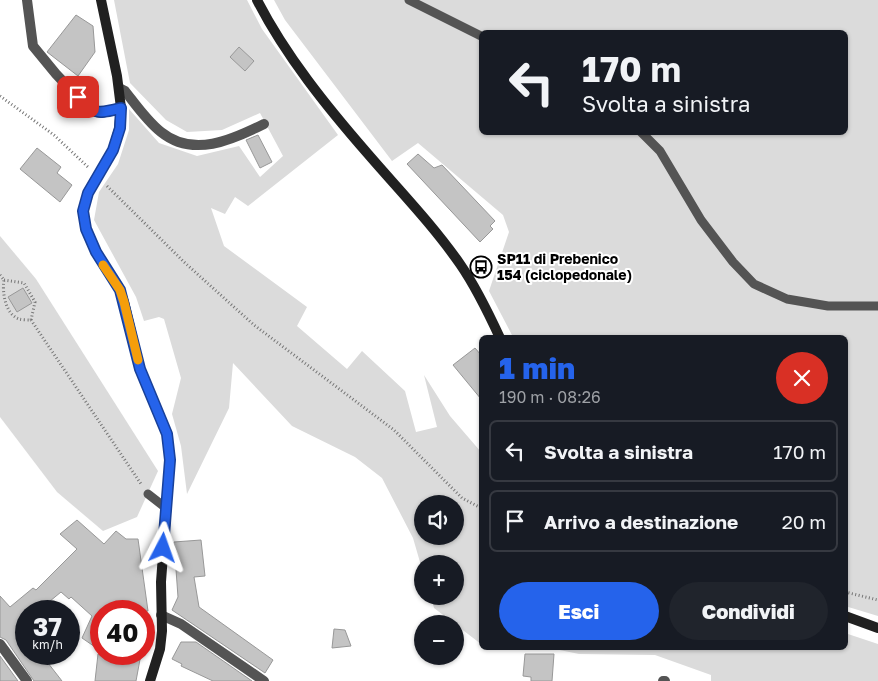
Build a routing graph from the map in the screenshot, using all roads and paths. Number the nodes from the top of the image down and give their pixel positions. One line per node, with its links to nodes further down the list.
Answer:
1 (28, 0): 8 (street)
2 (100, 0): 6 (street)
3 (257, 0): 16 (street)
4 (409, 0): 5 (lane)
5 (479, 35)
6 (119, 88): 8 (street); 9 (street)
7 (0, 96): 11 (path)
8 (121, 108): 11 (street)
9 (264, 124)
10 (644, 135): 14 (lane)
11 (98, 177): 18 (path); 19 (street)
12 (0, 275): 13 (path)
13 (4, 280): 15 (path); 15 (path)
14 (878, 306)
15 (31, 320): 17 (path)
16 (498, 335)
17 (148, 494): 19 (lane)
18 (479, 507)
19 (166, 508): 22 (street)
20 (848, 593): 21 (path)
21 (878, 600)
22 (161, 615): 27 (street); 28 (street)
23 (848, 617): 24 (street)
24 (878, 628)
25 (0, 644): 26 (street)
26 (27, 681)
27 (150, 681)
28 (264, 681)

